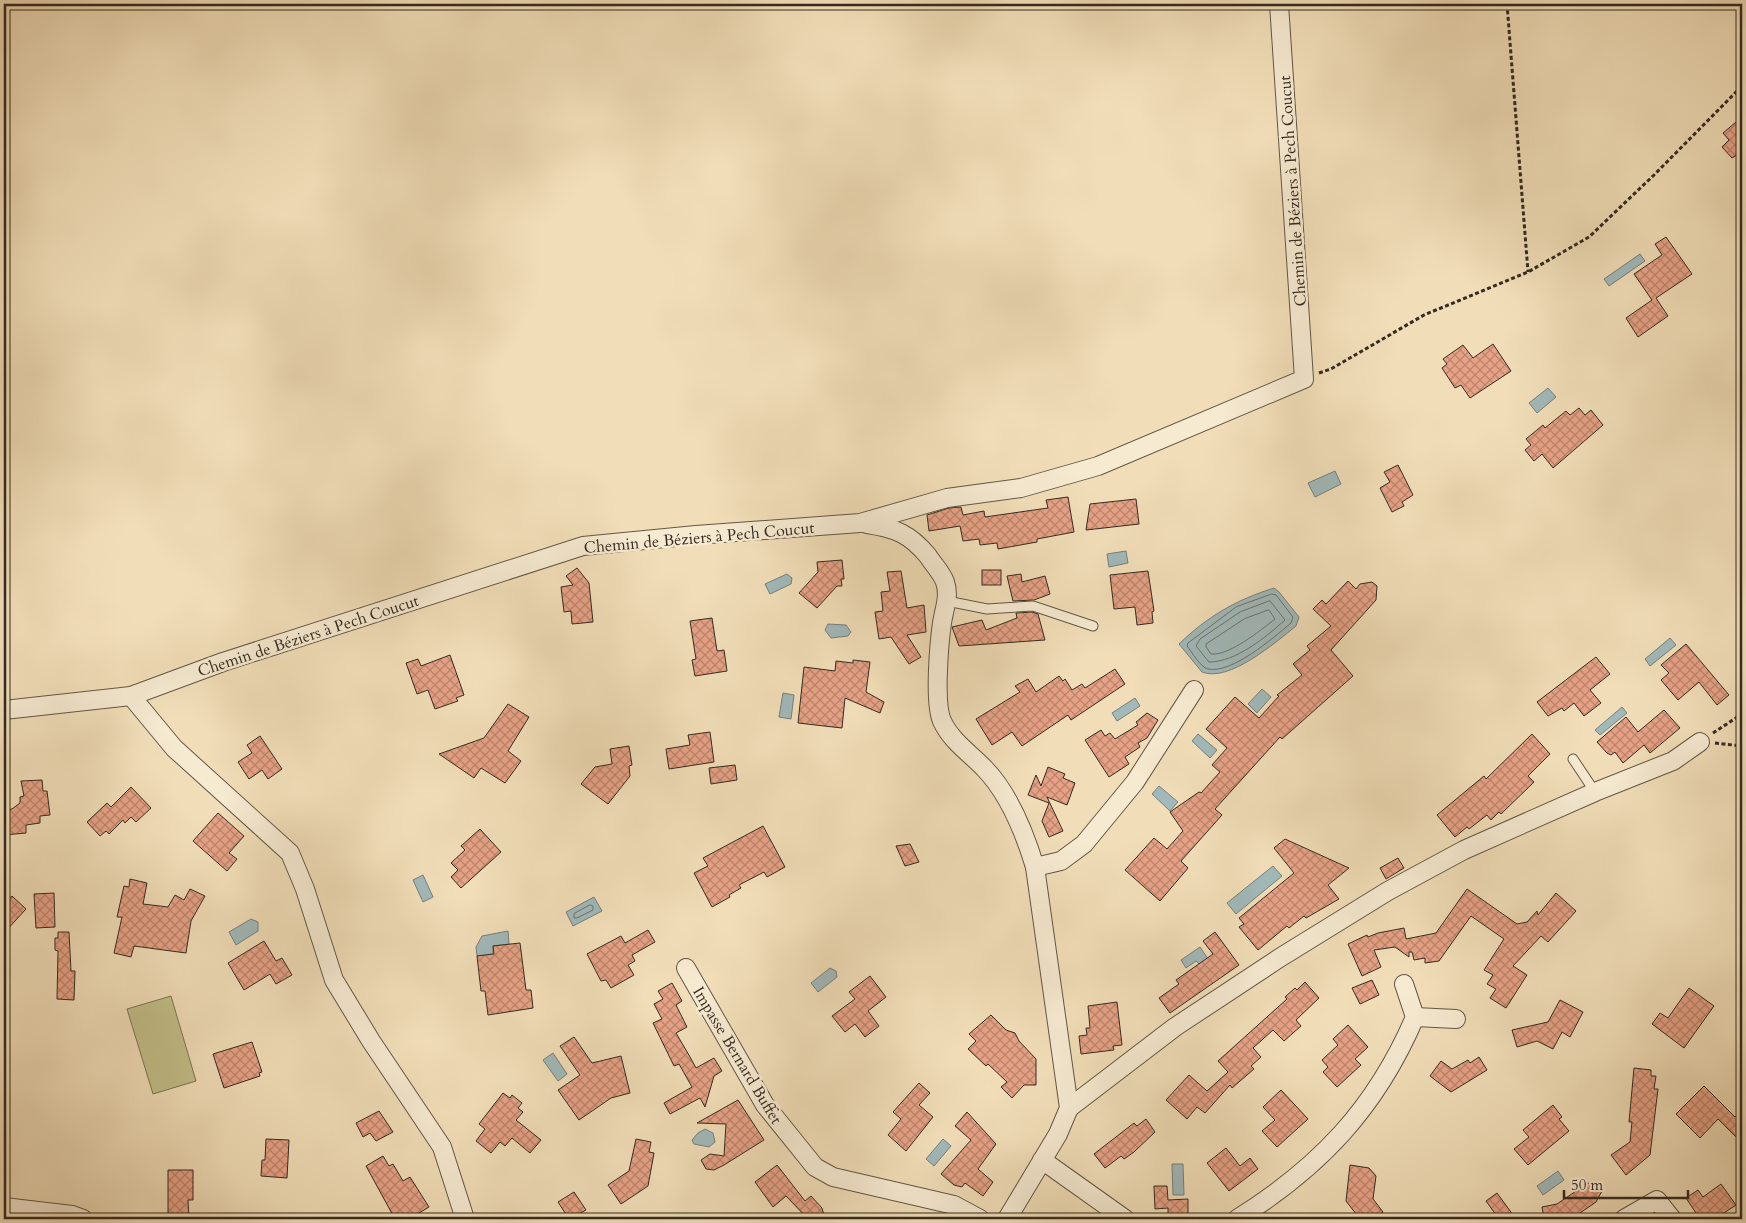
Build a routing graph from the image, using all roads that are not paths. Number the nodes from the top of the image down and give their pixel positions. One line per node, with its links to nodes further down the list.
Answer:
1 (1279, 4): 2 (street, Chemin de Béziers à Pech Coucut)
2 (860, 523): 3 (street); 6 (street, Chemin de Béziers à Pech Coucut)
3 (947, 601): 4 (lane); 11 (street)
4 (1093, 626)
5 (1194, 690): 11 (street)
6 (131, 696): 7 (street, Chemin de Béziers à Pech Coucut); 20 (street)
7 (4, 710)
8 (1700, 742): 10 (street)
9 (1574, 759): 10 (lane)
10 (1595, 792): 16 (street)
11 (1035, 867): 16 (street)
12 (686, 968): 21 (street, Impasse Bernard Buffet)
13 (1404, 984): 14 (street)
14 (1415, 1018): 15 (street); 24 (street)
15 (1456, 1019)
16 (1069, 1108): 17 (street)
17 (1042, 1160): 22 (street); 23 (street)
18 (4, 1207): 19 (street)
19 (83, 1219)
20 (466, 1219)
21 (980, 1219)
22 (1007, 1219)
23 (1125, 1219)
24 (1237, 1219)
25 (1624, 1219): 26 (street)
26 (1672, 1219)

